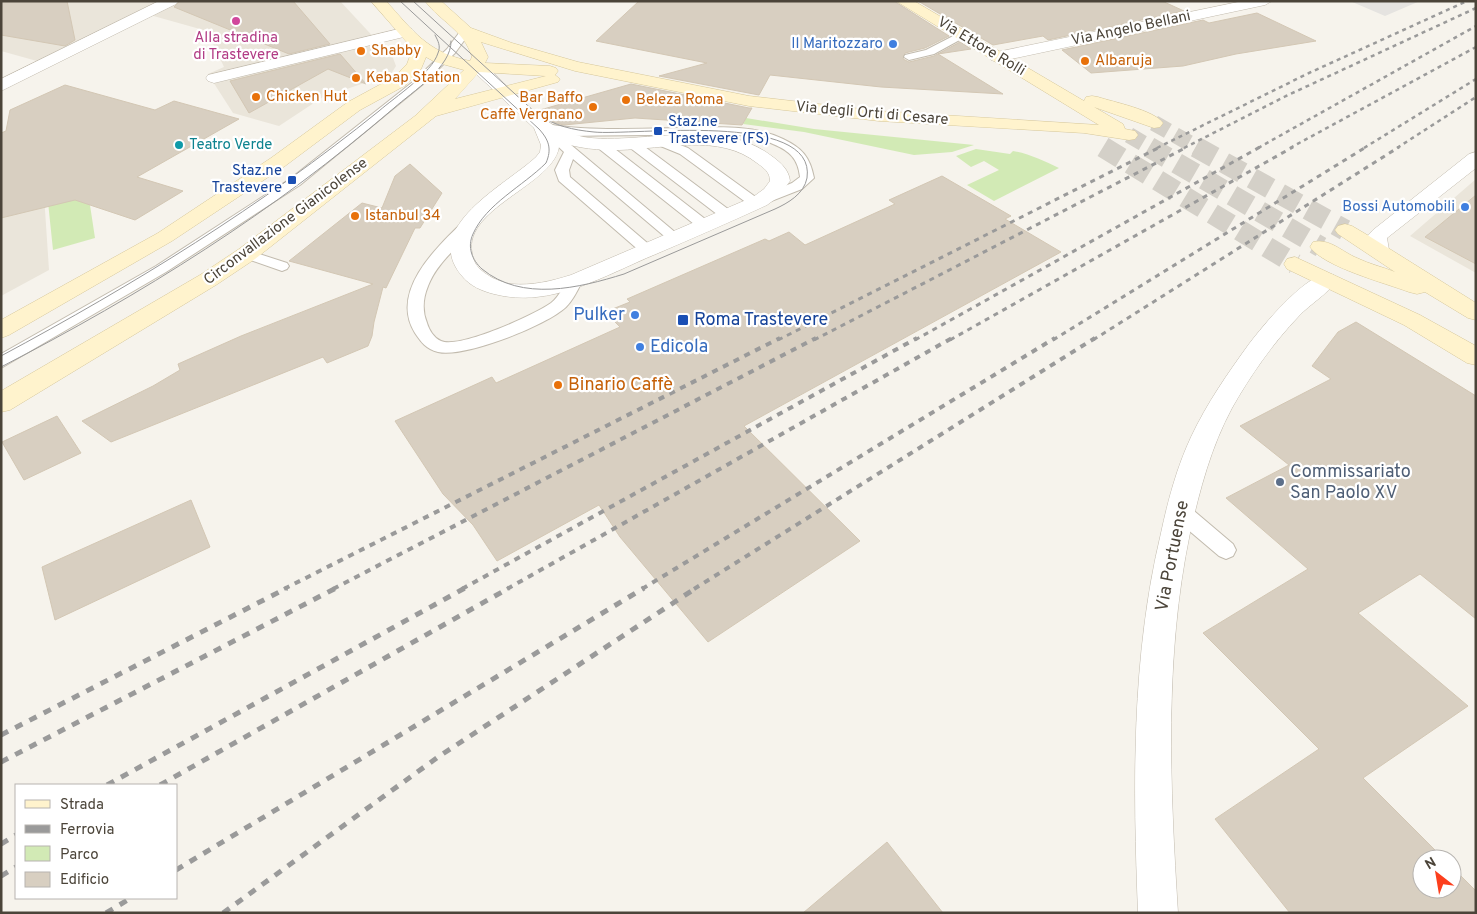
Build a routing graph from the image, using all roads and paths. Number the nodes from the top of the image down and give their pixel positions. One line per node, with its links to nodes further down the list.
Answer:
1 (171, 1): 18 (street)
2 (378, 1): 10 (main road)
3 (432, 1): 8 (main road)
4 (903, 1): 9 (main road, Via Ettore Rolli)
5 (1190, 1): 7 (street)
6 (1264, 1): 7 (street, Via Angelo Bellani)
7 (1214, 12): 13 (street, Via Angelo Bellani)
8 (466, 31): 11 (lane); 14 (main road); 15 (main road, Via degli Orti di Cesare)
9 (960, 35): 12 (lane); 13 (main road, Via Ettore Rolli)
10 (412, 38): 11 (main road); 16 (street); 19 (main road, Circonvallazione Gianicolense)
11 (448, 54): 14 (main road); 17 (lane, Circonvallazione Gianicolense)
12 (909, 57)
13 (997, 57): 21 (main road, Via Ettore Rolli)
14 (477, 66): 15 (main road, Via degli Orti di Cesare); 17 (main road, Circonvallazione Gianicolense); 20 (street); 22 (main road, Circonvallazione Gianicolense)
15 (616, 76): 20 (main road, Via degli Orti di Cesare); 24 (main road, Via degli Orti di Cesare)
16 (214, 78)
17 (424, 78): 19 (main road, Circonvallazione Gianicolense); 52 (lane, Circonvallazione Gianicolense)
18 (2, 85)
19 (388, 88): 50 (main road, Circonvallazione Gianicolense)
20 (504, 90): 22 (main road, Via degli Orti di Cesare); 25 (street)
21 (1058, 94): 23 (main road); 24 (main road); 26 (main road, Via Ettore Rolli); 27 (main road, Via Ettore Rolli)
22 (421, 120): 43 (main road, Circonvallazione Gianicolense)
23 (1154, 124)
24 (1024, 125): 26 (main road, Via degli Orti di Cesare); 26 (main road, Via Ettore Rolli)
25 (544, 127): 30 (street); 31 (lane); 33 (street); 34 (lane)
26 (1084, 128): 27 (main road, Via degli Orti di Cesare)
27 (1129, 135)
28 (662, 142): 29 (street); 34 (lane); 34 (street)
29 (633, 144): 30 (street); 35 (lane)
30 (597, 145): 31 (street); 37 (lane)
31 (569, 150): 33 (street); 39 (lane); 41 (lane)
32 (1476, 158): 42 (street)
33 (542, 160): 36 (street)
34 (756, 203): 35 (street)
35 (727, 215): 37 (street)
36 (470, 222): 47 (street); 47 (lane)
37 (704, 226): 39 (street)
38 (1345, 230): 42 (main road)
39 (675, 238): 41 (street)
40 (1321, 246): 46 (main road)
41 (647, 250): 47 (street)
42 (1378, 250): 48 (main road)
43 (246, 254): 45 (lane); 53 (main road, Circonvallazione Gianicolense)
44 (1295, 264): 46 (main road)
45 (282, 266)
46 (1338, 272): 48 (main road); 51 (main road); 54 (street, Via Portuense)
47 (574, 281)
48 (1442, 295): 49 (main road)
49 (1476, 313)
50 (1, 330)
51 (1476, 357)
52 (1, 362)
53 (1, 403)
54 (1180, 511): 55 (lane); 56 (street, Via Portuense)
55 (1226, 550)
56 (1158, 913)

